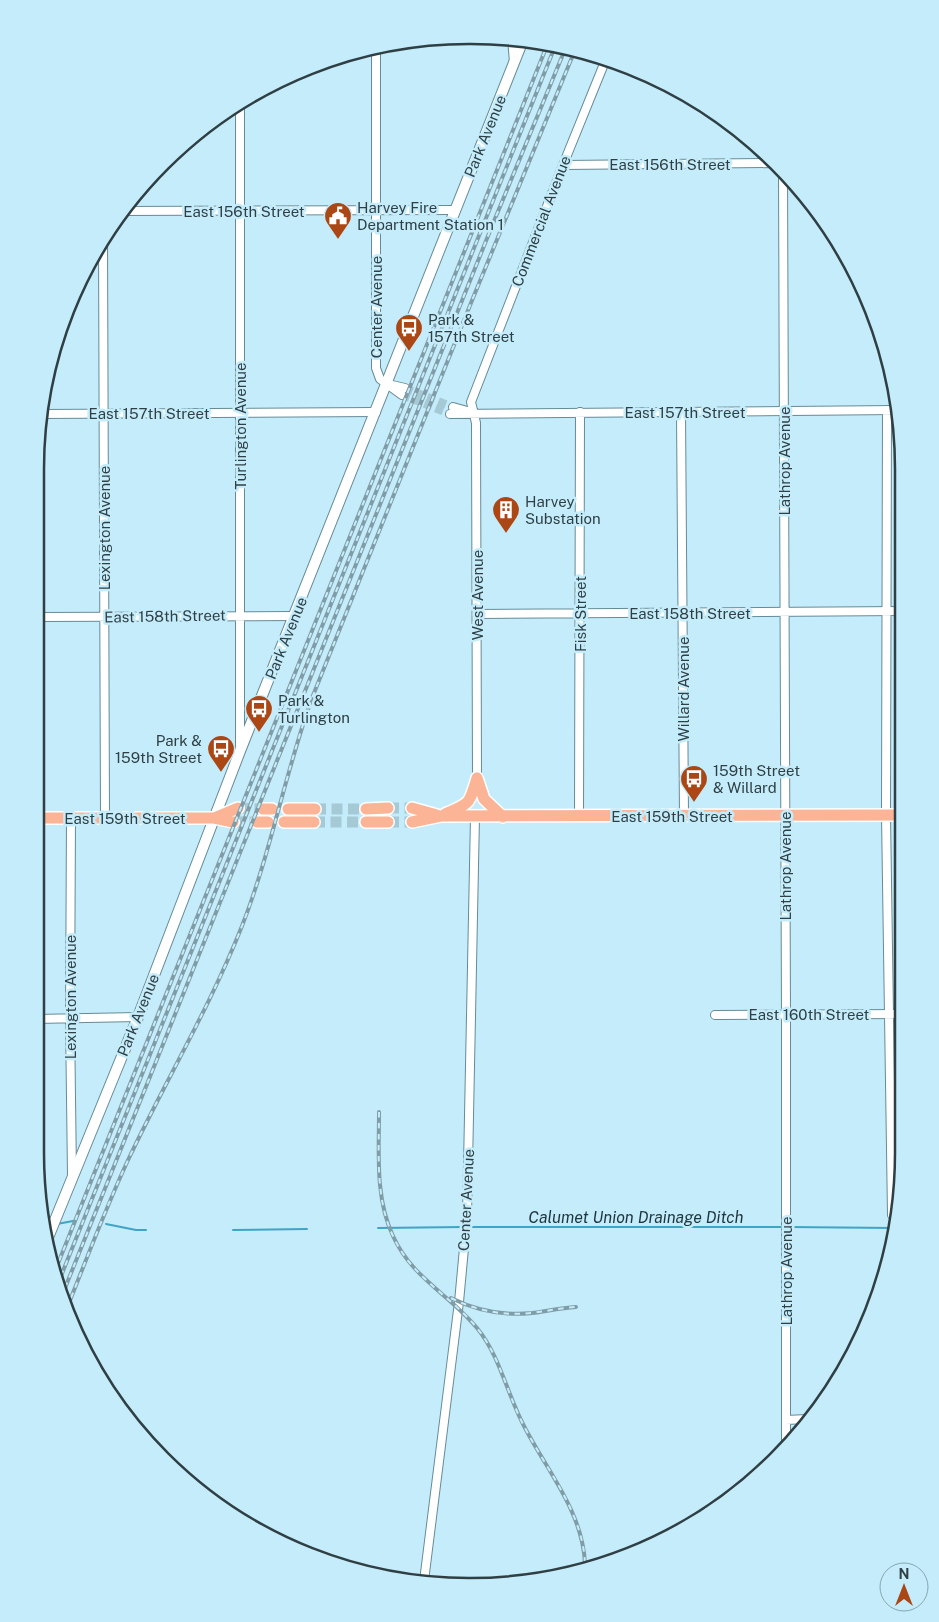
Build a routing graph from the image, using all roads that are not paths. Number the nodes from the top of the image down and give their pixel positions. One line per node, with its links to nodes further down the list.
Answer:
1 (513, 46): 4 (street)
2 (520, 47): 4 (street, Park Avenue)
3 (376, 54): 13 (street, Center Avenue)
4 (514, 63): 10 (street, Park Avenue)
5 (603, 65): 8 (street, Commercial Avenue)
6 (240, 112): 12 (street, Turlington Avenue)
7 (766, 163): 8 (street, East 156th Street)
8 (563, 165): 22 (street, Commercial Avenue)
9 (783, 181): 20 (street, Lathrop Avenue)
10 (456, 210): 13 (street, East 156th Street); 15 (street, Park Avenue)
11 (131, 211): 12 (street, East 156th Street)
12 (240, 211): 13 (street, East 156th Street); 26 (street, Turlington Avenue)
13 (376, 211): 15 (street, Center Avenue)
14 (103, 254): 25 (street, Lexington Avenue)
15 (387, 384): 16 (street); 21 (street, Park Avenue)
16 (404, 391)
17 (451, 410): 22 (street, East 157th Street)
18 (887, 410): 19 (street, East 157th Street); 20 (street, East 157th Street); 28 (street)
19 (891, 410)
20 (784, 411): 24 (street, East 157th Street); 30 (street, Lathrop Avenue)
21 (376, 412): 26 (street, East 157th Street); 35 (street, Park Avenue)
22 (473, 412): 23 (street, East 157th Street); 32 (street, West Avenue)
23 (580, 412): 24 (street, East 157th Street); 33 (street, Fisk Street)
24 (682, 412): 31 (street, Willard Avenue)
25 (104, 413): 26 (street, East 157th Street); 27 (street, East 157th Street); 37 (street, Lexington Avenue)
26 (240, 413): 34 (street, Turlington Avenue)
27 (47, 414)
28 (887, 611): 29 (street, East 158th Street); 30 (street, East 158th Street); 46 (street)
29 (895, 611)
30 (784, 612): 31 (street, East 158th Street); 52 (street, Lathrop Avenue)
31 (683, 613): 33 (street, East 158th Street); 51 (street, Willard Avenue)
32 (477, 614): 33 (street, East 158th Street); 39 (street, West Avenue)
33 (580, 614): 50 (street, Fisk Street)
34 (240, 616): 35 (street, East 158th Street); 37 (street, East 158th Street); 38 (street, Turlington Avenue)
35 (294, 616): 38 (street, Park Avenue)
36 (44, 617): 37 (street, East 158th Street)
37 (104, 617): 56 (street, Lexington Avenue)
38 (240, 751): 57 (street, Park Avenue)
39 (477, 778): 48 (main road); 53 (main road)
40 (238, 808): 57 (main road, East 159th Street)
41 (388, 808): 45 (main road)
42 (412, 808): 48 (main road, East 159th Street)
43 (288, 809): 44 (main road)
44 (315, 809)
45 (366, 809)
46 (886, 815): 47 (main road, East 159th Street); 52 (main road, East 159th Street); 65 (street)
47 (895, 815)
48 (441, 816): 49 (main road, East 159th Street); 63 (main road, East 159th Street)
49 (474, 816): 53 (main road, East 159th Street); 77 (street, Center Avenue)
50 (579, 816): 51 (main road, East 159th Street); 53 (main road, East 159th Street)
51 (684, 816): 52 (main road, East 159th Street)
52 (785, 816): 64 (street, Lathrop Avenue)
53 (503, 817)
54 (44, 818): 55 (main road, East 159th Street)
55 (70, 818): 56 (main road, East 159th Street); 69 (street, Lexington Avenue)
56 (105, 818): 57 (main road, East 159th Street)
57 (214, 818): 58 (main road, East 159th Street); 68 (street, Park Avenue)
58 (233, 822)
59 (284, 822): 60 (main road)
60 (314, 822)
61 (366, 822): 62 (main road)
62 (388, 822)
63 (412, 822)
64 (786, 1014): 65 (street, East 160th Street); 67 (street, East 160th Street); 74 (street, Lathrop Avenue)
65 (889, 1014): 66 (street, East 160th Street); 72 (street)
66 (895, 1014)
67 (715, 1015)
68 (138, 1017): 69 (street); 71 (street, Park Avenue)
69 (70, 1018): 70 (street); 71 (street, Lexington Avenue)
70 (44, 1019)
71 (72, 1177): 73 (street, Park Avenue)
72 (892, 1209)
73 (51, 1230)
74 (786, 1420): 75 (street); 76 (street, Lathrop Avenue)
75 (801, 1420)
76 (786, 1437)
77 (425, 1576)

